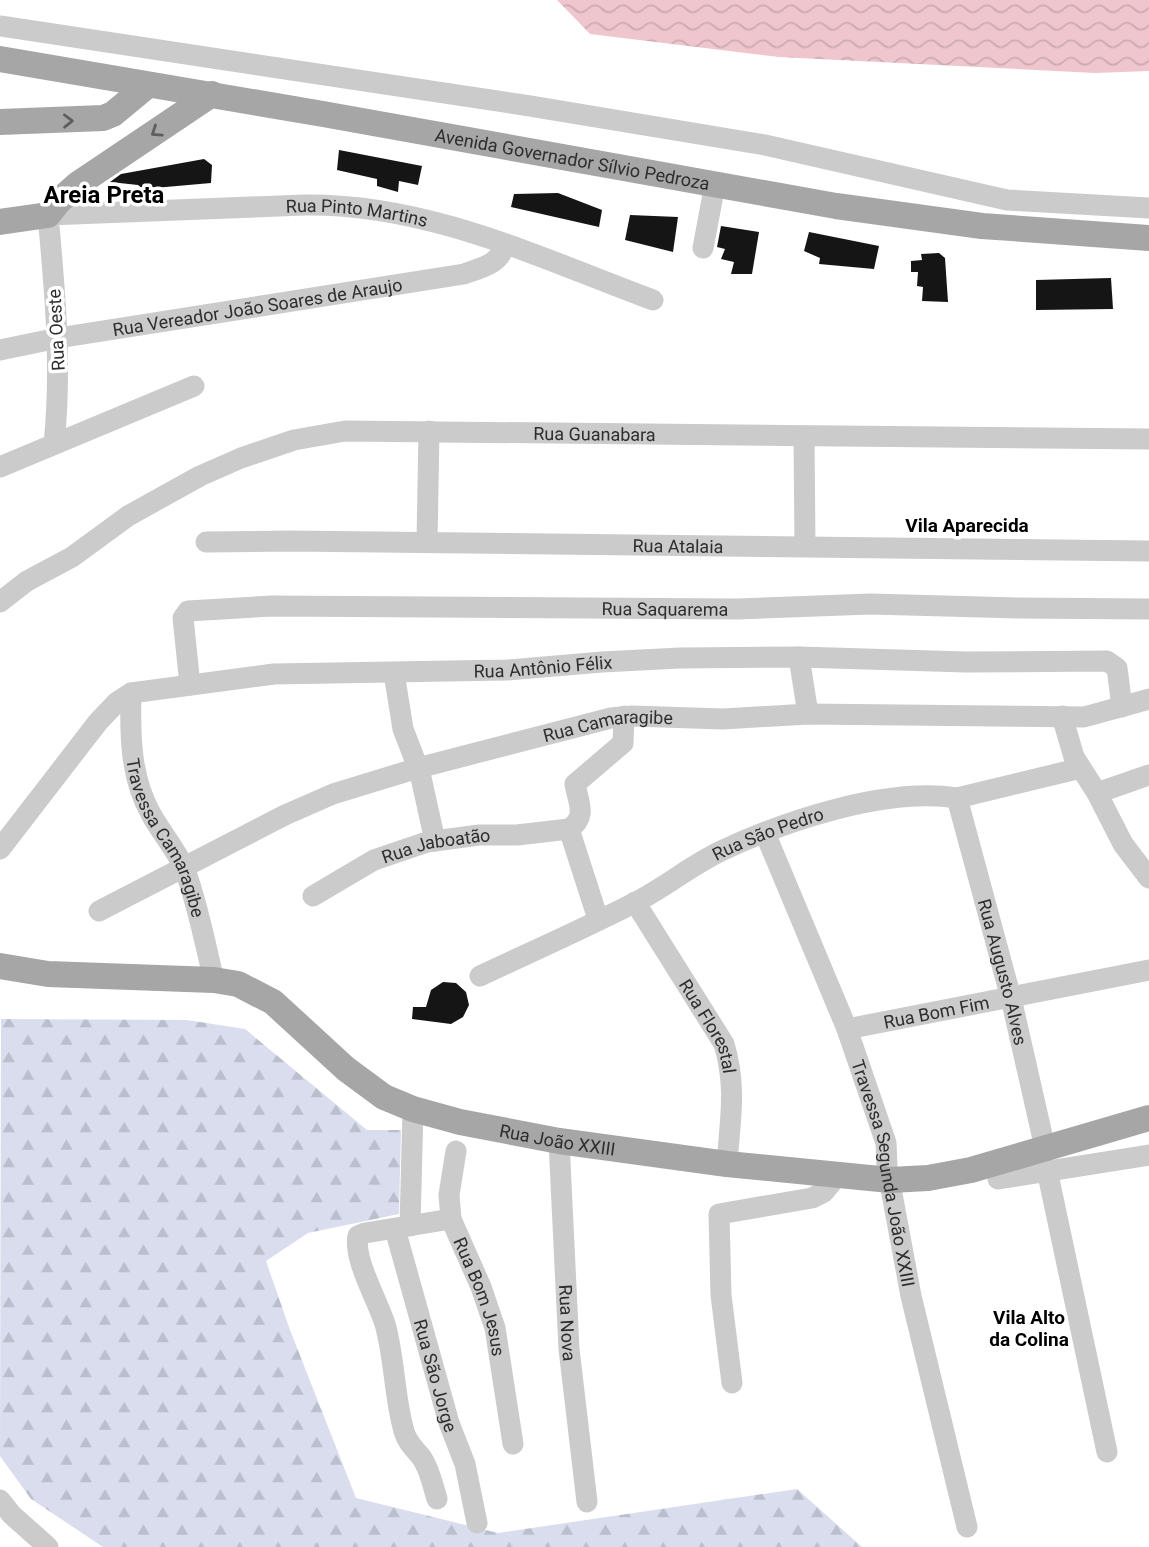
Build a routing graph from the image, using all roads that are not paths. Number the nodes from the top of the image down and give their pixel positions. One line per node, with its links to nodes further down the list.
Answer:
1 (0, 26): 7 (street)
2 (0, 59): 3 (main road, Avenida Governador Sílvio Pedroza)
3 (148, 85): 4 (main road, Avenida Governador Sílvio Pedroza); 5 (main road, one-way to 3)
4 (212, 94): 6 (main road, Avenida Governador Sílvio Pedroza); 8 (main road, one-way to 8)
5 (0, 122)
6 (715, 184): 10 (main road, Avenida Governador Sílvio Pedroza); 12 (street)
7 (1149, 208)
8 (48, 215): 9 (main road, Rua Pinto Martins); 11 (street, Rua Pinto Martins); 14 (street, Rua Oeste)
9 (0, 222)
10 (1149, 238)
11 (504, 245): 13 (street, Rua Pinto Martins); 14 (street, Rua Vereador João Soares de Araujo)
12 (702, 248)
13 (653, 300)
14 (58, 338): 15 (street, Rua Vereador João Soares de Araujo); 20 (street, Rua Oeste)
15 (0, 350)
16 (194, 386): 20 (street)
17 (429, 431): 18 (street, Rua Guanabara); 23 (street); 26 (street, Rua Guanabara)
18 (804, 436): 19 (street, Rua Guanabara); 24 (street)
19 (1149, 439)
20 (54, 444): 21 (street)
21 (0, 467)
22 (206, 542): 23 (street, Rua Atalaia)
23 (427, 542): 24 (street, Rua Atalaia)
24 (805, 546): 25 (street, Rua Atalaia)
25 (1149, 551)
26 (0, 602)
27 (1149, 609): 30 (street, Rua Saquarema)
28 (799, 657): 29 (street, Rua Antônio Félix); 33 (street, Rua Antônio Félix); 34 (street)
29 (394, 673): 30 (street, Rua Antônio Félix); 37 (street)
30 (190, 685): 31 (street, Rua Antônio Félix)
31 (131, 693): 45 (street); 46 (street, Travessa Camaragibe)
32 (1149, 699): 33 (street, Rua Camaragibe)
33 (1122, 707): 36 (street, Rua Camaragibe)
34 (808, 714): 35 (street, Rua Camaragibe); 36 (street, Rua Camaragibe)
35 (624, 716): 37 (street, Rua Camaragibe); 42 (street)
36 (1062, 716): 38 (street)
37 (418, 768): 44 (street); 46 (street, Rua Camaragibe)
38 (1081, 768): 40 (street); 41 (street, Rua São Pedro)
39 (1149, 775): 40 (street)
40 (1097, 793): 47 (street)
41 (957, 798): 43 (street, Rua São Pedro); 56 (street, Rua Augusto Alves)
42 (569, 829): 44 (street, Rua Jaboatão); 51 (street)
43 (765, 832): 49 (street, Rua São Pedro); 57 (street, Travessa Segunda João XXIII)
44 (435, 841): 48 (street, Rua Jaboatão)
45 (0, 849)
46 (184, 868): 50 (street, Rua Camaragibe); 55 (street, Travessa Camaragibe)
47 (1149, 878)
48 (313, 896)
49 (635, 902): 51 (street, Rua São Pedro); 64 (street, Rua Florestal)
50 (99, 911)
51 (598, 919): 54 (street, Rua São Pedro)
52 (0, 966): 55 (main road, Rua João XXIII)
53 (1149, 970): 56 (street, Rua Bom Fim)
54 (480, 976)
55 (214, 979): 58 (main road, Rua João XXIII)
56 (1011, 998): 57 (street, Rua Bom Fim); 63 (street, Rua Augusto Alves)
57 (847, 1029): 67 (street, Travessa Segunda João XXIII)
58 (413, 1109): 60 (main road, Rua João XXIII); 69 (street, Rua São Jorge)
59 (1149, 1118): 63 (main road, Rua João XXIII)
60 (559, 1141): 64 (main road, Rua João XXIII); 75 (street, Rua Nova)
61 (456, 1151): 68 (street, Rua Bom Jesus)
62 (1149, 1155): 63 (street)
63 (1046, 1159): 66 (street); 67 (main road, Rua João XXIII); 72 (street, Rua Augusto Alves)
64 (727, 1164): 65 (main road, Rua João XXIII)
65 (837, 1176): 67 (main road, Rua João XXIII); 70 (street)
66 (999, 1179)
67 (890, 1180): 77 (street, Travessa Segunda João XXIII)
68 (451, 1219): 69 (street); 71 (street, Rua Bom Jesus)
69 (402, 1227): 73 (street); 76 (street, Rua São Jorge)
70 (732, 1383)
71 (513, 1444)
72 (1107, 1452)
73 (437, 1499)
74 (0, 1500): 78 (street)
75 (587, 1502)
76 (477, 1523)
77 (967, 1527)
78 (48, 1547)

